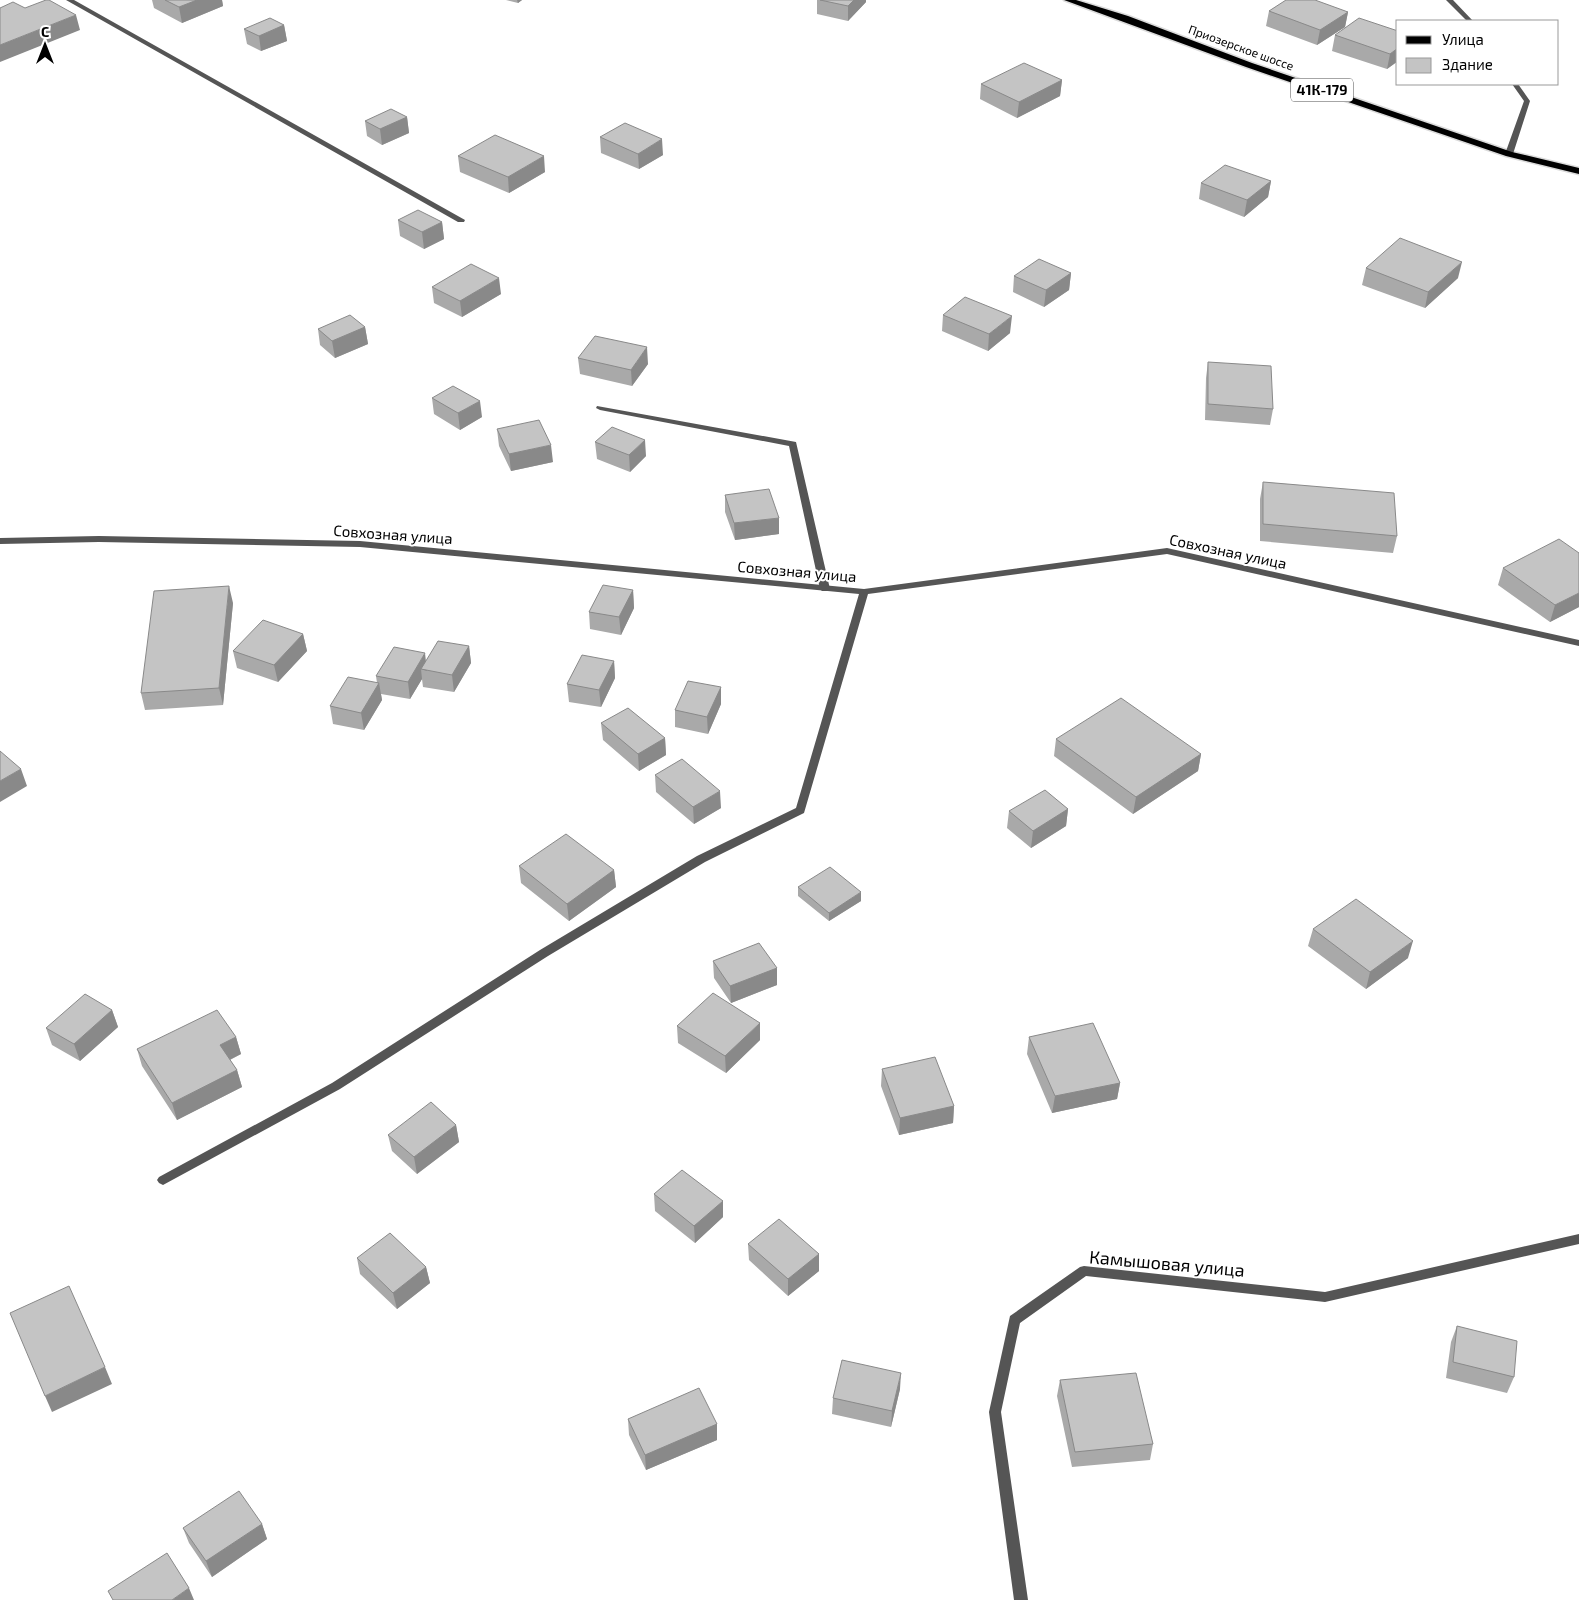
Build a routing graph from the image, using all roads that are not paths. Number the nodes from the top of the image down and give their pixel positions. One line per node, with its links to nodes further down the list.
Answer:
1 (69, 0): 8 (street)
2 (1068, 0): 6 (main road, Приозерское шоссе / 41К-179)
3 (1448, 0): 4 (street)
4 (1469, 20)
5 (1516, 85): 6 (street)
6 (1509, 154): 7 (main road, Приозерское шоссе / 41К-179)
7 (1579, 171)
8 (461, 220)
9 (600, 408): 11 (street)
10 (0, 541): 11 (street, Совхозная улица)
11 (825, 589): 12 (street, Совхозная улица)
12 (864, 592): 13 (street, Совхозная улица); 14 (street)
13 (1579, 643)
14 (163, 1180)
15 (1579, 1239): 16 (street, Камышовая улица)
16 (1021, 1600)

